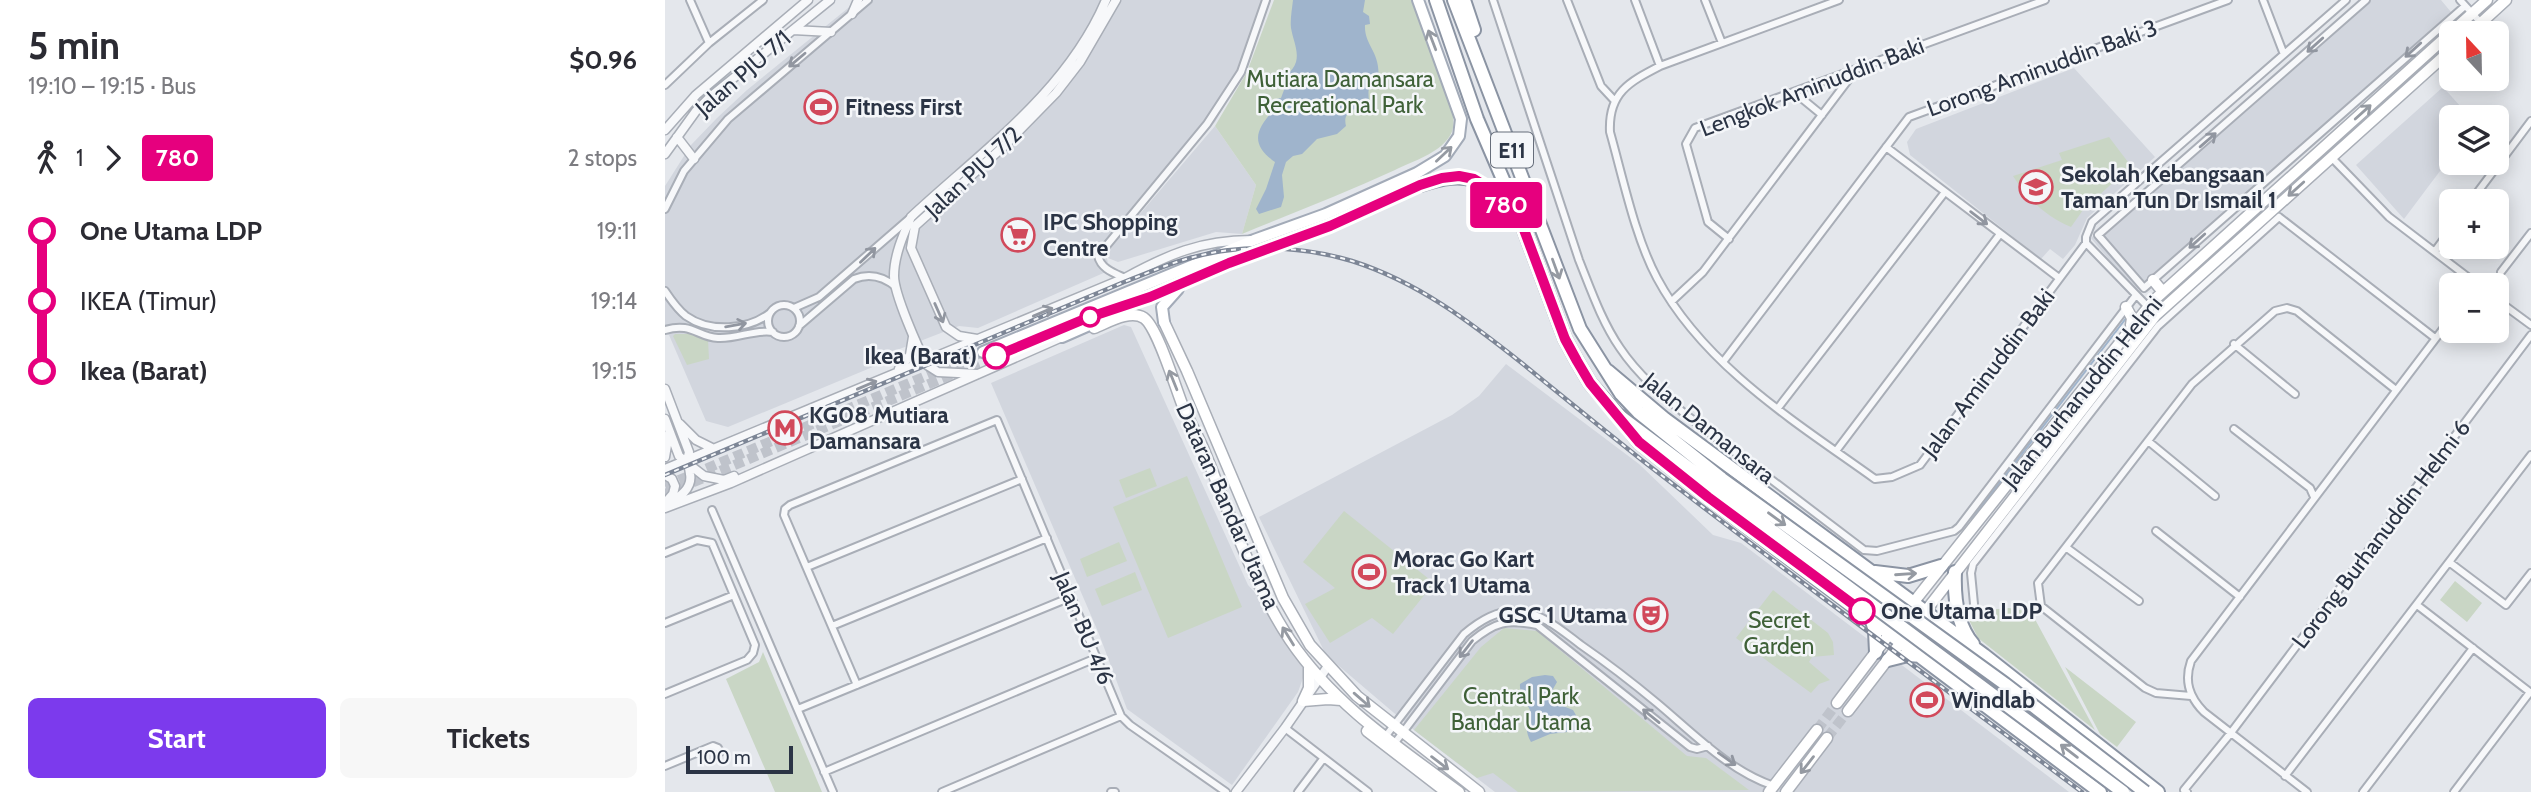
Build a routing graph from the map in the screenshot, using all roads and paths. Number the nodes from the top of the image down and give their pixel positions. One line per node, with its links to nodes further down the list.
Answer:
1 (690, 0): 36 (street)
2 (763, 0): 36 (street)
3 (808, 0): 50 (street, Jalan PJU 7/1)
4 (830, 0): 34 (street, Jalan PJU 7/1)
5 (858, 0): 29 (street)
6 (868, 0): 29 (street)
7 (1106, 0): 63 (street, Jalan PJU 7/2)
8 (1116, 0): 105 (street, Jalan PJU 7/2, one-way to 105)
9 (1266, 0): 76 (street)
10 (1418, 0): 68 (main road, one-way to 10)
11 (1434, 0): 64 (highway, E11)
12 (1454, 0): 41 (highway, E11)
13 (1464, 0): 41 (highway)
14 (1493, 0): 139 (street, Jalan Damansara)
15 (1567, 0): 47 (street)
16 (1635, 0): 40 (street)
17 (1705, 0): 37 (street)
18 (1839, 0): 37 (street)
19 (2045, 0): 42 (street, Lengkok Aminuddin Baki)
20 (2228, 0): 52 (street, Lorong Aminuddin Baki 3)
21 (2263, 0): 38 (street)
22 (2333, 0): 28 (street)
23 (2346, 0): 28 (street, Jalan Aminuddin Baki)
24 (2366, 0): 33 (street)
25 (2487, 0): 27 (main road, Jalan Burhanuddin Helmi)
26 (2506, 0): 32 (main road)
27 (2466, 6): 31 (street); 53 (street, Jalan Burhanuddin Helmi, one-way to 53); 55 (main road, Jalan Burhanuddin Helmi, one-way to 27)
28 (2336, 8): 30 (street, Jalan Aminuddin Baki)
29 (852, 14): 35 (street)
30 (2328, 15): 33 (street); 38 (street, Jalan Aminuddin Baki)
31 (2479, 21)
32 (2483, 21)
33 (2337, 25): 46 (street, one-way to 46)
34 (793, 30): 35 (street); 51 (street, Jalan PJU 7/1)
35 (831, 32): 57 (street, one-way to 57)
36 (709, 43): 44 (street)
37 (1722, 43): 40 (street)
38 (2283, 52): 43 (street, Jalan Aminuddin Baki)
39 (2439, 62): 56 (main road, Jalan Burhanuddin Helmi)
40 (1660, 66): 47 (street)
41 (1481, 68): 110 (highway, E11, one-way to 110)
42 (1849, 72): 45 (street, Lengkok Aminuddin Baki); 48 (street)
43 (2248, 84): 46 (street); 69 (street, Jalan Aminuddin Baki)
44 (665, 86)
45 (1794, 92): 48 (street); 67 (street, Lengkok Aminuddin Baki)
46 (2258, 96): 72 (street, one-way to 46)
47 (1614, 100): 85 (street, Jalan Aminuddin Baki)
48 (1822, 115): 67 (street)
49 (2531, 121): 59 (street)
50 (665, 130)
51 (677, 137): 54 (street, Jalan PJU 7/1); 57 (street)
52 (1886, 147): 60 (street); 109 (street, Lorong Aminuddin Baki 3)
53 (2303, 147): 55 (street); 79 (street, Jalan Burhanuddin Helmi, one-way to 79)
54 (665, 154)
55 (2312, 158): 82 (main road, Jalan Burhanuddin Helmi)
56 (2332, 158): 62 (main road, Jalan Burhanuddin Helmi, one-way to 62); 71 (street)
57 (694, 159): 61 (street)
58 (1420, 185): 64 (highway); 77 (main road)
59 (2481, 189)
60 (1945, 192): 66 (street, one-way to 66); 116 (street)
61 (665, 209)
62 (2276, 214): 91 (main road, Jalan Burhanuddin Helmi); 104 (street); 153 (street, Jalan Burhanuddin Helmi)
63 (911, 217): 80 (street, Jalan PJU 7/2); 88 (street, one-way to 63)
64 (1520, 219): 117 (highway, E11)
65 (2531, 233): 74 (street)
66 (2000, 234): 78 (street); 123 (street)
67 (1728, 239): 85 (street)
68 (1254, 240): 76 (street); 107 (main road)
69 (2086, 243): 73 (street); 78 (street, Jalan Aminuddin Baki)
70 (2439, 246): 71 (street)
71 (2435, 251): 75 (street)
72 (2118, 258): 73 (street); 79 (street, Jalan Burhanuddin Helmi)
73 (2109, 267): 83 (street)
74 (2501, 272)
75 (2462, 273)
76 (1125, 278): 105 (street, one-way to 76)
77 (1195, 278): 84 (main road); 94 (main road)
78 (2059, 278): 123 (street, Jalan Aminuddin Baki)
79 (2153, 280): 82 (main road)
80 (896, 287): 96 (street); 100 (street, Jalan PJU 7/2)
81 (665, 291): 93 (street)
82 (2163, 292): 86 (main road, Jalan Burhanuddin Helmi)
83 (2136, 295): 86 (street); 87 (street, Jalan Burhanuddin Helmi)
84 (1150, 297): 92 (main road); 103 (main road)
85 (1672, 301): 109 (street, Jalan Aminuddin Baki)
86 (2148, 306): 91 (street); 97 (main road, Jalan Burhanuddin Helmi)
87 (2126, 307): 97 (main road); 139 (street, Jalan Burhanuddin Helmi)
88 (794, 308): 90 (street); 96 (street)
89 (2509, 309): 95 (street)
90 (771, 313): 93 (street, one-way to 90); 99 (street)
91 (2156, 315): 145 (main road, Jalan Burhanuddin Helmi)
92 (1087, 318)
93 (679, 320): 98 (street); 99 (street)
94 (1164, 321): 169 (main road, Dataran Bandar Utama)
95 (2531, 325)
96 (799, 326): 99 (street)
97 (2131, 326): 142 (main road, Jalan Burhanuddin Helmi)
98 (665, 330)
99 (773, 332)
100 (913, 332): 108 (street, Jalan PJU 7/2); 111 (street)
101 (2439, 333): 104 (street)
102 (2531, 335): 187 (street, Lorong Burhanuddin Helmi 6)
103 (1062, 337): 112 (street); 168 (main road, Dataran Bandar Utama, one-way to 103)
104 (2435, 338): 114 (street)
105 (980, 339): 108 (street)
106 (2234, 344): 114 (street); 115 (street); 121 (street)
107 (983, 352)
108 (925, 361): 111 (street); 112 (street)
109 (1723, 362): 116 (street, Jalan Aminuddin Baki)
110 (1608, 371): 131 (highway, E11); 144 (highway)
111 (894, 373): 122 (street, one-way to 111)
112 (978, 374): 127 (street)
113 (665, 389): 118 (street)
114 (2396, 390): 133 (street)
115 (2295, 394)
116 (1778, 408): 123 (street, Jalan Aminuddin Baki)
117 (1617, 414): 131 (highway, E11); 156 (highway)
118 (674, 415): 122 (street); 125 (street)
119 (666, 421): 125 (street); 126 (street)
120 (2234, 429): 133 (street)
121 (2148, 441): 132 (street); 138 (street)
122 (714, 449): 125 (street)
123 (1836, 451)
124 (2531, 455): 141 (street)
125 (685, 456): 127 (street); 128 (street); 134 (street)
126 (665, 457)
127 (763, 467): 134 (street)
128 (665, 469)
129 (665, 475): 134 (street)
130 (1021, 479): 137 (street, Jalan BU 4/6); 143 (street); 143 (street, Jalan BU 4/6)
131 (1718, 483): 209 (highway, E11, one-way to 131, bridge); 210 (highway, E11, one-way to 210, bridge)
132 (2215, 496)
133 (2314, 497): 150 (street)
134 (665, 506)
135 (712, 510): 179 (street)
136 (2156, 531): 150 (street)
137 (1047, 538): 149 (street, Jalan BU 4/6); 158 (street)
138 (2067, 548): 151 (street); 175 (street)
139 (1864, 550)
140 (665, 553): 148 (street)
141 (2449, 562): 146 (street); 154 (street)
142 (1941, 566): 144 (highway, one-way to 142); 152 (main road, Jalan Burhanuddin Helmi)
143 (807, 567): 158 (street)
144 (1871, 571): 147 (highway)
145 (1955, 572): 155 (main road, Jalan Burhanuddin Helmi); 164 (highway)
146 (2531, 572)
147 (1889, 586): 152 (highway); 156 (highway)
148 (734, 595): 157 (street); 174 (street)
149 (1071, 597): 166 (street, Jalan BU 4/6); 171 (street)
150 (2240, 597): 175 (street)
151 (2139, 601)
152 (1913, 603): 155 (highway); 160 (main road, Jalan Burhanuddin Helmi)
153 (1974, 604)
154 (2417, 605): 162 (street); 196 (street)
155 (1924, 612): 159 (highway); 161 (main road, Jalan Burhanuddin Helmi)
156 (1869, 616): 160 (highway); 163 (highway)
157 (665, 624)
158 (832, 626): 171 (street)
159 (1944, 626): 164 (highway); 172 (highway)
160 (1890, 633): 161 (highway); 163 (main road, Jalan Burhanuddin Helmi)
161 (1902, 641): 165 (highway); 167 (main road, Jalan Burhanuddin Helmi)
162 (2473, 648): 173 (street); 214 (street)
163 (1876, 652): 178 (main road, Jalan Burhanuddin Helmi)
164 (1984, 655): 211 (highway)
165 (1922, 656): 167 (highway); 172 (highway)
166 (1096, 658): 182 (street, Jalan BU 4/6); 195 (street)
167 (1888, 660): 181 (main road, Jalan Burhanuddin Helmi)
168 (1309, 666): 170 (main road, Dataran Bandar Utama); 177 (main road)
169 (1330, 669): 170 (street); 183 (main road, Dataran Bandar Utama, one-way to 183)
170 (1319, 679): 176 (main road, Dataran Bandar Utama); 177 (street)
171 (857, 685): 179 (street)
172 (1965, 690): 208 (highway)
173 (2530, 693): 215 (street)
174 (665, 694)
175 (2191, 696): 187 (street)
176 (1341, 700): 177 (main road); 180 (main road, Dataran Bandar Utama)
177 (1303, 701): 184 (street)
178 (1837, 703)
179 (797, 709): 195 (street)
180 (1352, 711): 188 (main road, Dataran Bandar Utama); 204 (main road)
181 (1848, 711)
182 (1121, 716): 199 (street); 200 (street, Jalan BU 4/6)
183 (1393, 726): 186 (main road, Dataran Bandar Utama); 188 (street); 191 (street)
184 (1285, 729): 193 (street); 201 (street)
185 (1817, 730): 197 (main road)
186 (1402, 733): 190 (street); 191 (street, one-way to 186); 206 (main road, Dataran Bandar Utama, one-way to 206)
187 (2230, 734): 196 (street); 212 (street, Lorong Burhanuddin Helmi 6)
188 (1385, 737): 190 (main road, Dataran Bandar Utama)
189 (1828, 738): 207 (main road, one-way to 207)
190 (1394, 744): 205 (main road, Dataran Bandar Utama)
191 (1708, 746): 197 (street, one-way to 197)
192 (720, 752): 194 (street)
193 (1323, 759): 202 (street); 203 (street)
194 (665, 766)
195 (824, 772): 198 (street)
196 (2285, 776): 213 (street)
197 (1772, 789)
198 (833, 792)
199 (942, 792)
200 (1226, 792)
201 (1237, 792)
202 (1298, 792)
203 (1368, 792)
204 (1446, 792)
205 (1459, 792)
206 (1479, 792)
207 (1786, 792)
208 (2100, 792)
209 (2123, 792)
210 (2145, 792)
211 (2158, 792)
212 (2187, 792)
213 (2307, 792)
214 (2363, 792)
215 (2454, 792)

